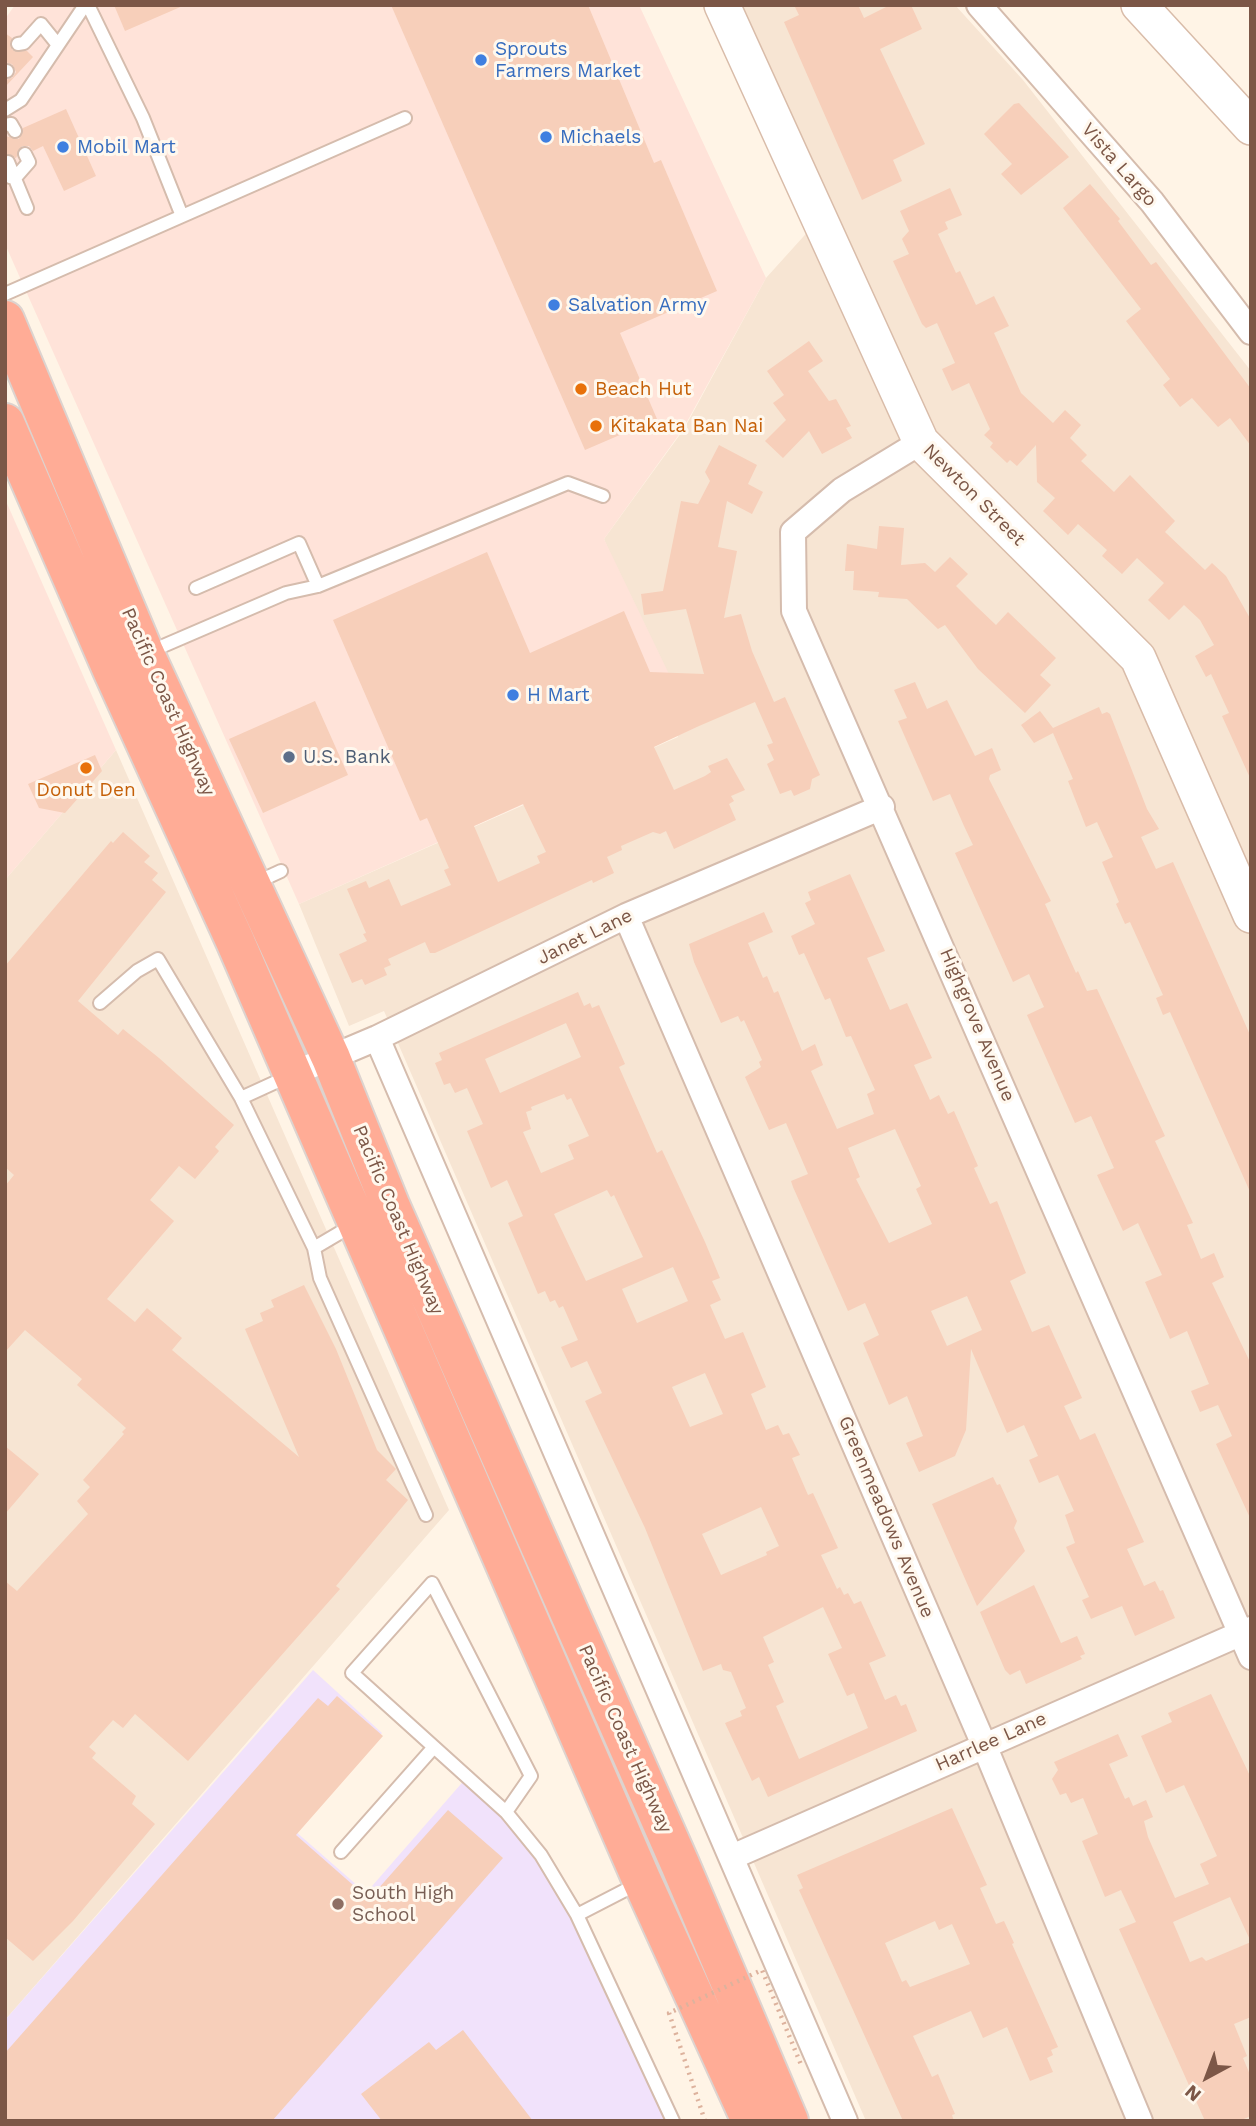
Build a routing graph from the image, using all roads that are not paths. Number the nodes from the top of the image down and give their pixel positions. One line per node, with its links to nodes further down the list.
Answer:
1 (86, 5): 5 (lane); 14 (lane)
2 (722, 5): 19 (street, Newton Street)
3 (979, 5): 17 (street, Vista Largo)
4 (1139, 5): 9 (street)
5 (58, 45): 6 (lane); 7 (lane)
6 (23, 46)
7 (5, 110)
8 (405, 118): 14 (lane)
9 (1251, 127)
10 (25, 154): 12 (lane)
11 (8, 162): 12 (lane)
12 (10, 177): 13 (lane)
13 (27, 208)
14 (182, 216): 15 (lane)
15 (5, 294)
16 (5, 320): 23 (highway, Pacific Coast Highway)
17 (1251, 332)
18 (5, 423): 23 (highway, Pacific Coast Highway)
19 (921, 442): 24 (street, Highgrove Avenue); 25 (street, Newton Street)
20 (603, 496): 21 (lane)
21 (318, 586): 22 (lane); 23 (lane)
22 (195, 587)
23 (128, 662): 29 (highway, Pacific Coast Highway); 30 (highway, Pacific Coast Highway)
24 (882, 807): 26 (street, Janet Lane); 35 (street, Highgrove Avenue)
25 (1251, 915)
26 (626, 916): 28 (street, Janet Lane); 37 (street, Greenmeadows Avenue)
27 (100, 1003): 31 (lane)
28 (377, 1038): 29 (street, Janet Lane); 41 (street)
29 (331, 1058): 30 (street, Janet Lane); 46 (highway, Pacific Coast Highway)
30 (292, 1074): 31 (lane); 32 (highway, Pacific Coast Highway)
31 (241, 1098): 33 (lane)
32 (357, 1223): 33 (lane); 42 (highway, Pacific Coast Highway)
33 (314, 1248): 34 (lane)
34 (426, 1515)
35 (1246, 1631): 36 (street, Highgrove Avenue); 37 (street, Harrlee Lane)
36 (1251, 1657)
37 (984, 1745): 41 (street, Harrlee Lane); 48 (street, Greenmeadows Avenue)
38 (434, 1747): 39 (lane); 39 (lane); 40 (lane)
39 (506, 1812): 43 (lane)
40 (341, 1852)
41 (732, 1857): 47 (street)
42 (642, 1881): 43 (lane); 45 (highway, Pacific Coast Highway)
43 (577, 1915): 44 (lane)
44 (673, 2121)
45 (751, 2121)
46 (789, 2121)
47 (845, 2121)
48 (1140, 2121)

